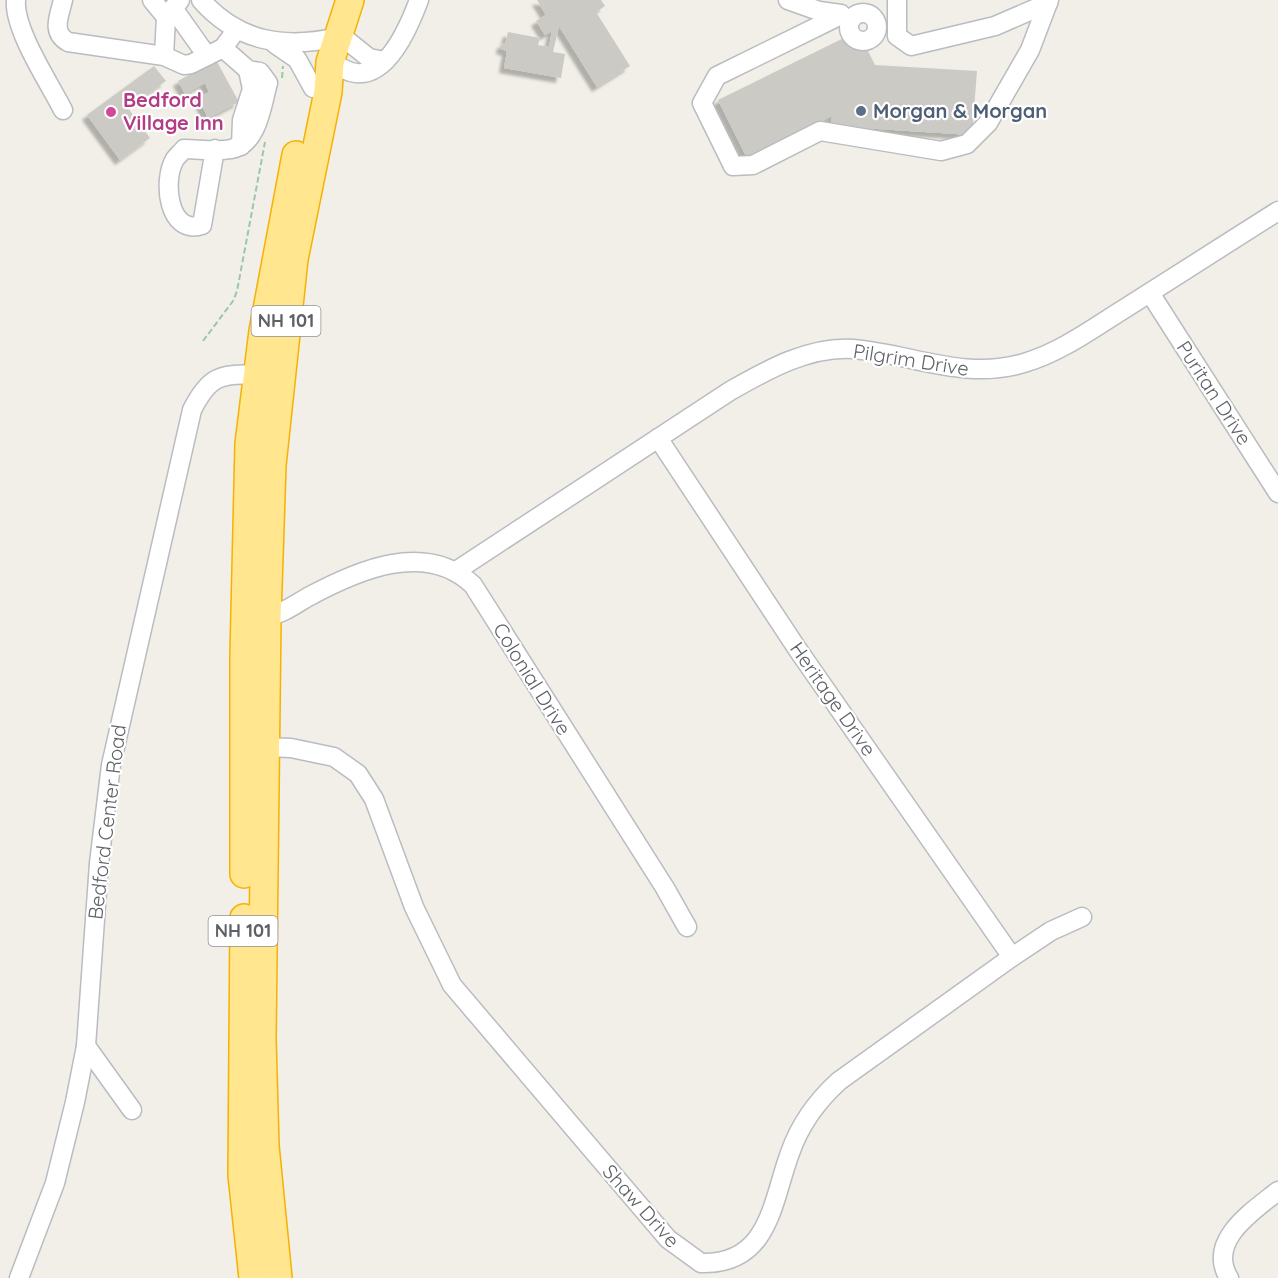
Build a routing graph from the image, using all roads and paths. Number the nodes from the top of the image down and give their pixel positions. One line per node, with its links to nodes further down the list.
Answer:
1 (16, 0): 21 (street)
2 (63, 0): 16 (street)
3 (152, 0): 10 (street)
4 (201, 0): 12 (street)
5 (350, 0): 14 (highway, NH 101)
6 (419, 0): 17 (street)
7 (788, 0): 11 (street)
8 (897, 0): 9 (street)
9 (1049, 2): 11 (street)
10 (173, 8): 15 (street); 16 (street)
11 (849, 10)
12 (237, 29): 13 (street); 15 (street)
13 (273, 43): 14 (street); 20 (street)
14 (336, 45): 17 (street); 17 (street); 20 (highway, NH 101); 31 (highway, NH 101)
15 (215, 52): 16 (street); 23 (street)
16 (164, 56)
17 (385, 61)
18 (282, 62): 19 (path)
19 (281, 84)
20 (313, 88): 27 (highway, NH 101)
21 (63, 110)
22 (266, 140): 26 (path)
23 (215, 149)
24 (1278, 211): 25 (street, Pilgrim Drive)
25 (1150, 293): 28 (street, Pilgrim Drive); 29 (street, Puritan Drive)
26 (203, 341)
27 (256, 375): 31 (highway, NH 101); 38 (street, Bedford Center Road)
28 (658, 438): 30 (street, Pilgrim Drive); 37 (street, Heritage Drive)
29 (1278, 493)
30 (456, 572): 32 (street, Colonial Drive); 36 (street, Colonial Drive)
31 (256, 583): 32 (street); 33 (highway, NH 101); 42 (highway, NH 101)
32 (306, 598): 33 (street, Colonial Drive)
33 (267, 617): 34 (highway, NH 101)
34 (265, 747): 37 (street, Shaw Drive); 43 (highway, NH 101)
35 (1082, 917): 37 (street, Shaw Drive)
36 (687, 927)
37 (1012, 957)
38 (86, 1046): 39 (street); 41 (street, Bedford Center Road)
39 (132, 1110)
40 (1278, 1191): 44 (street)
41 (19, 1278)
42 (253, 1278)
43 (278, 1278)
44 (1229, 1278)

